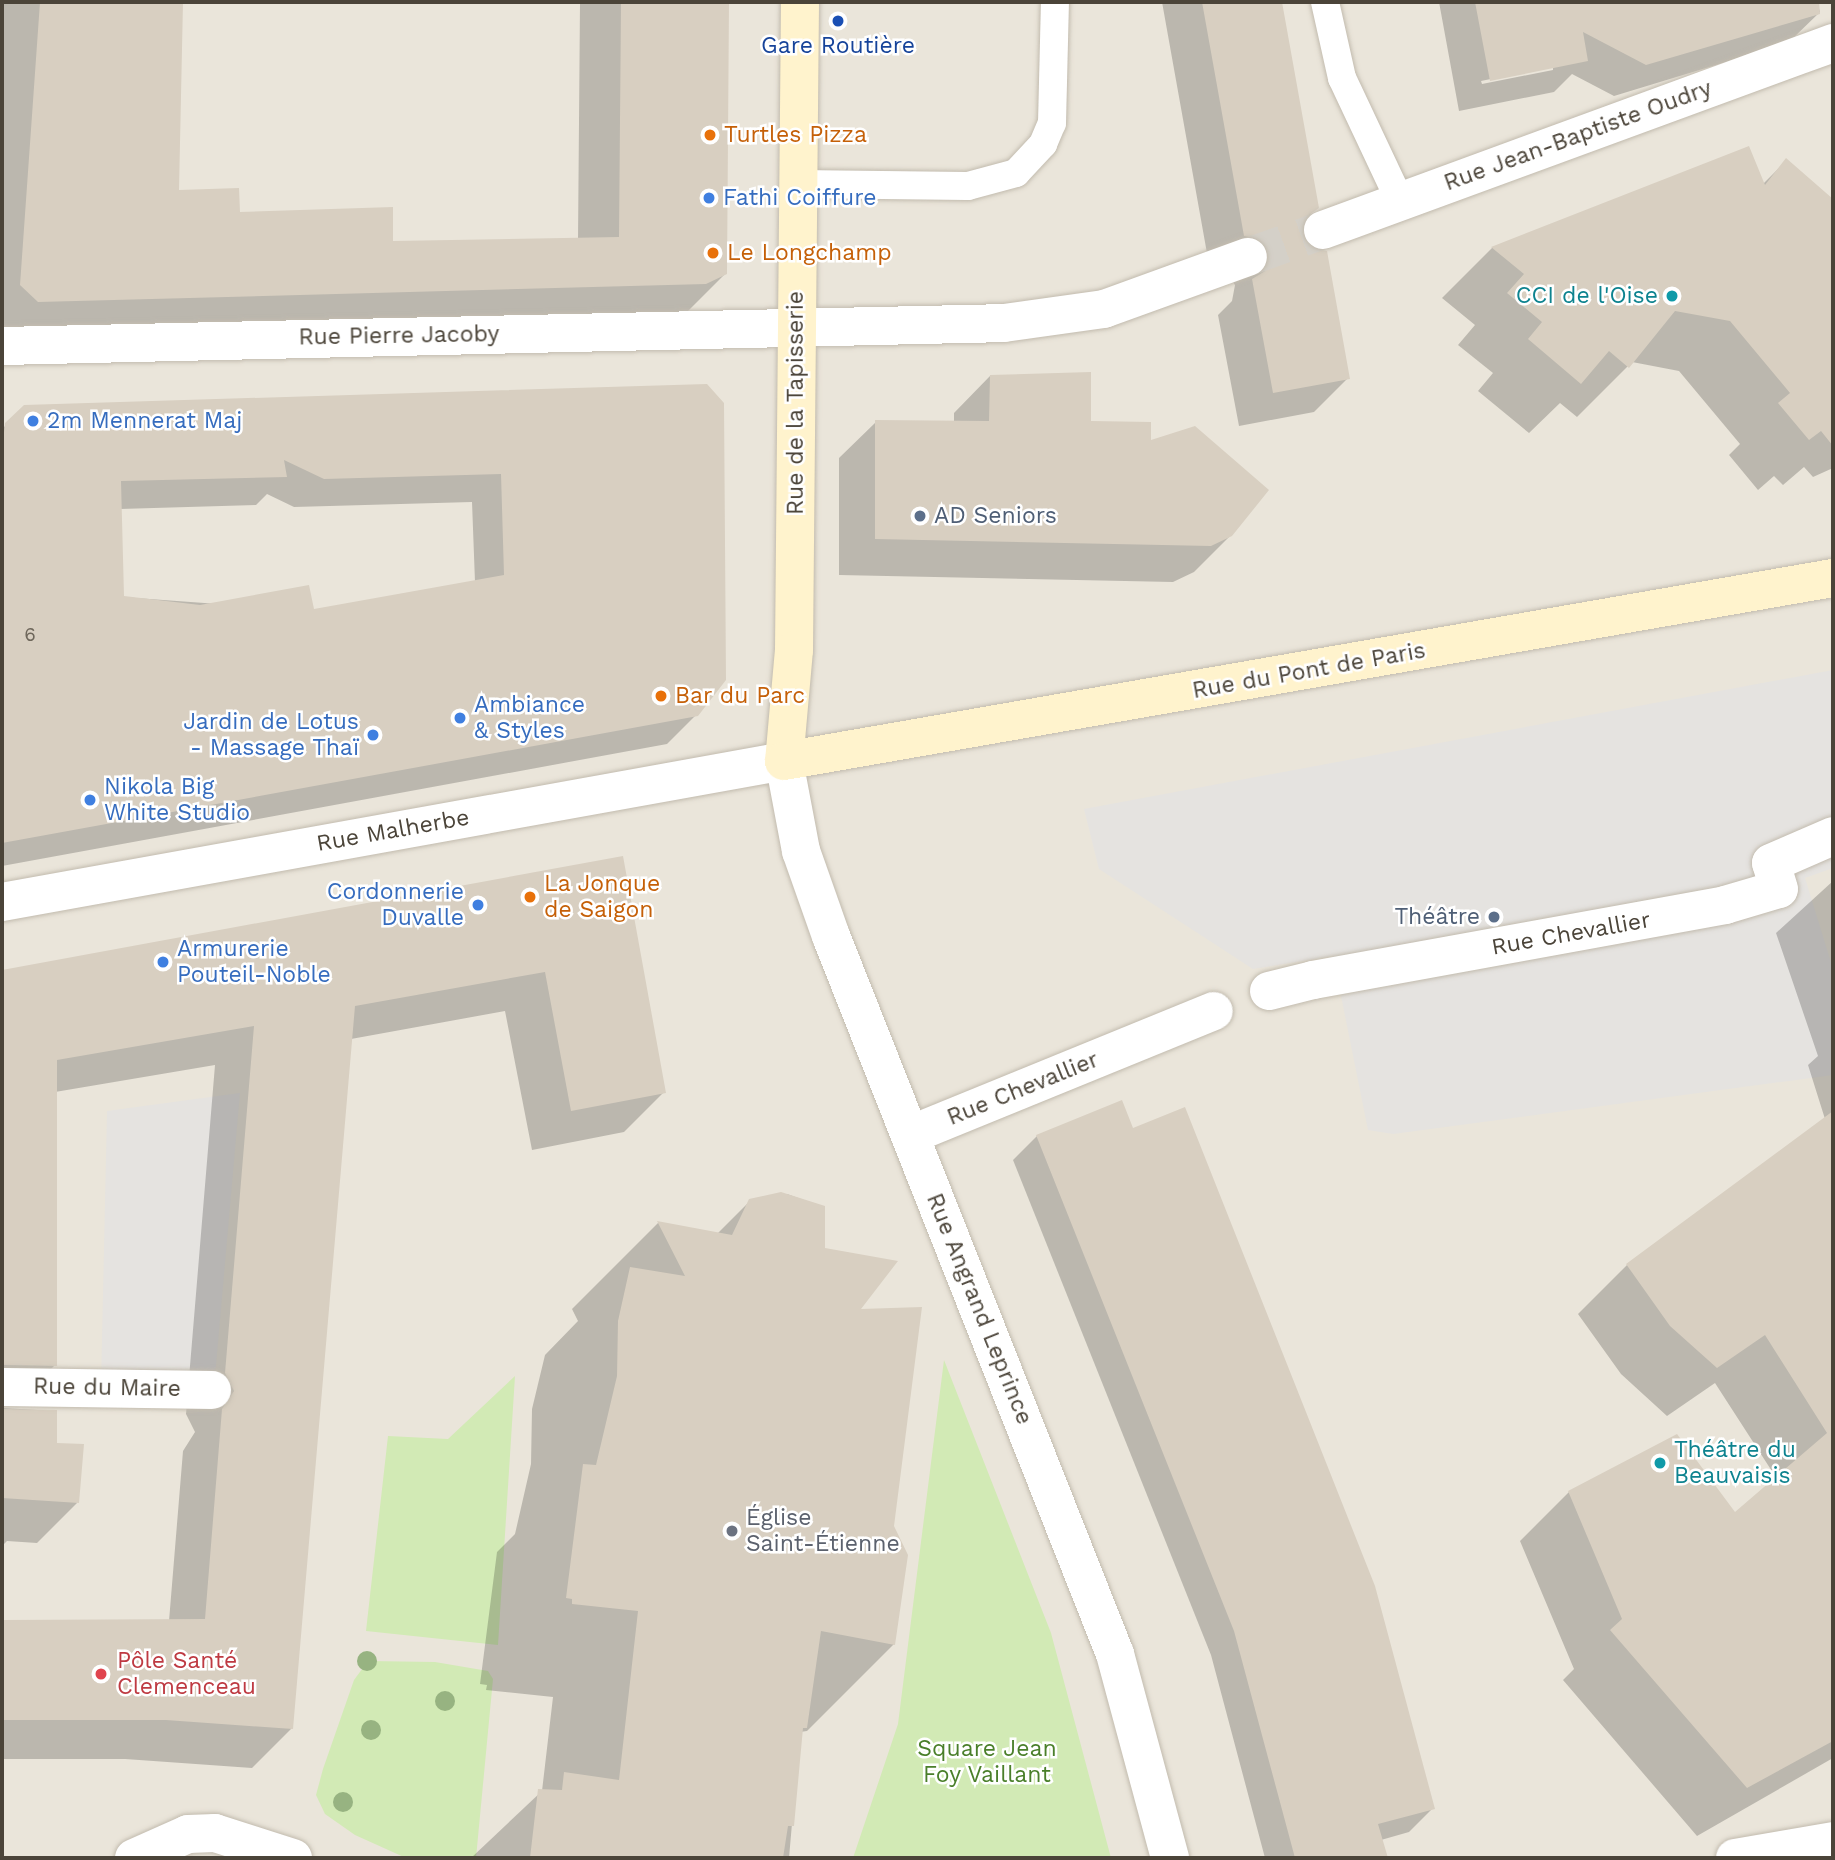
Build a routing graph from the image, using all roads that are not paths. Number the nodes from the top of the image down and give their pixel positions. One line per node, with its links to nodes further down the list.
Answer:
1 (800, 2): 5 (street, Rue de la Tapisserie)
2 (1055, 2): 5 (lane)
3 (1325, 2): 6 (lane)
4 (1833, 43): 6 (street, Rue Jean-Baptiste Oudry)
5 (797, 184): 9 (street, Rue de la Tapisserie)
6 (1400, 201): 7 (street, Rue Jean-Baptiste Oudry)
7 (1323, 230)
8 (1248, 257): 9 (street)
9 (796, 326): 10 (street, Rue Pierre Jacoby); 12 (street, Rue de la Tapisserie)
10 (2, 346)
11 (1833, 578): 12 (street, Rue du Pont de Paris)
12 (784, 761): 14 (street, Rue Malherbe); 17 (street, Rue Angrand Leprince)
13 (1833, 836): 15 (street, Rue Chevallier)
14 (2, 902)
15 (1269, 991)
16 (1214, 1011): 17 (street, Rue Chevallier)
17 (910, 1135): 23 (street, Rue Angrand Leprince)
18 (2, 1387): 19 (street, Rue du Maire)
19 (212, 1390)
20 (1833, 1841): 24 (street)
21 (134, 1858): 22 (street)
22 (293, 1858)
23 (1170, 1858)
24 (1735, 1858)

